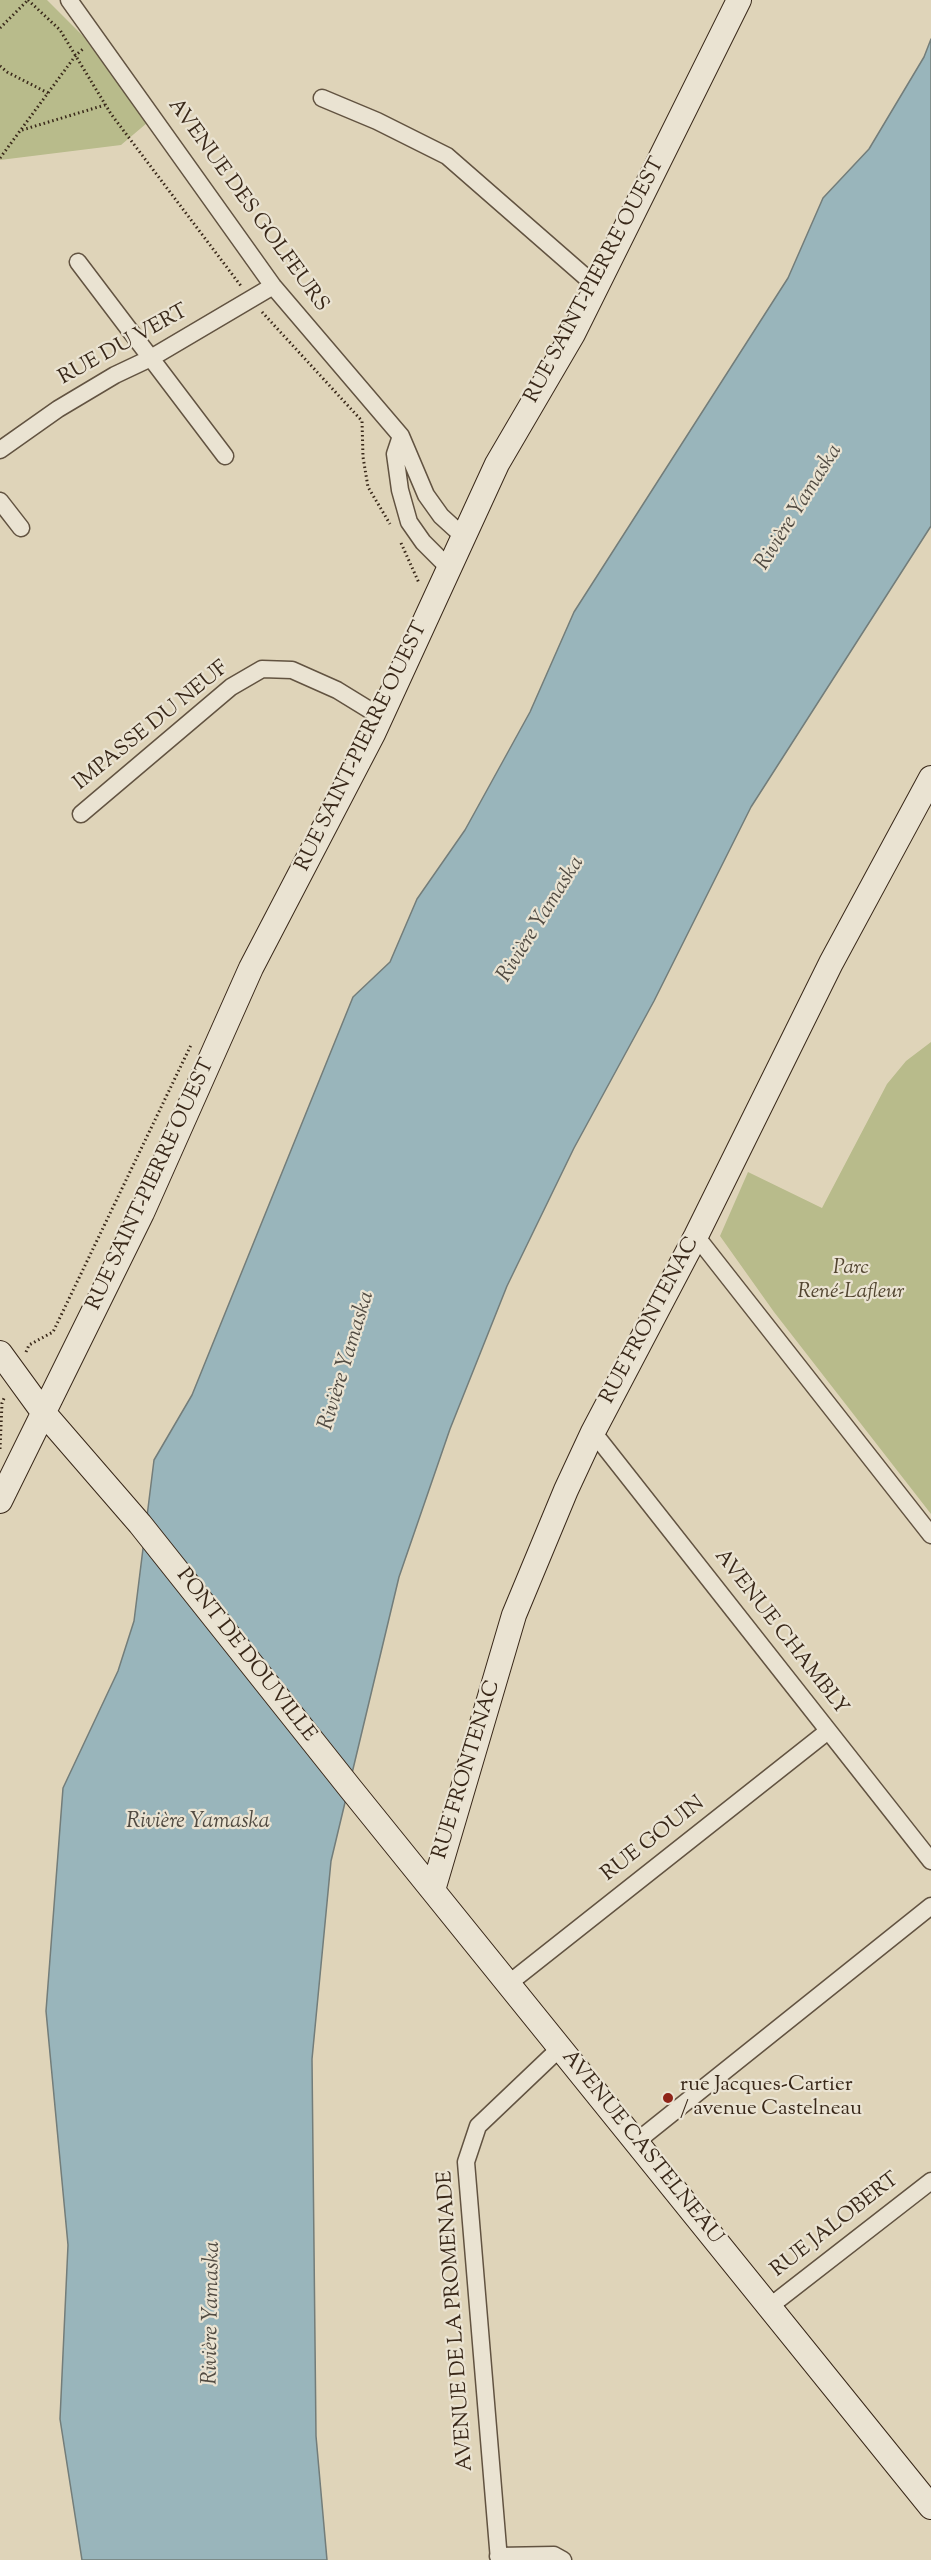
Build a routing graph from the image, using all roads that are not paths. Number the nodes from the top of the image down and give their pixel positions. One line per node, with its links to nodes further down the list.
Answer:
1 (58, 0): 4 (street, AVENUE DES GOLFEURS)
2 (69, 0): 4 (street, AVENUE DES GOLFEURS)
3 (739, 0): 8 (main road, RUE SAINT-PIERRE OUEST)
4 (91, 33): 7 (street, AVENUE DES GOLFEURS)
5 (322, 98): 8 (street)
6 (78, 262): 9 (street)
7 (273, 286): 9 (street, RUE DU VERT); 10 (street, AVENUE DES GOLFEURS)
8 (597, 287): 15 (main road, RUE SAINT-PIERRE OUEST)
9 (151, 358): 11 (street, RUE DU VERT); 12 (street)
10 (401, 436): 15 (street, AVENUE DES GOLFEURS); 16 (street)
11 (0, 450)
12 (225, 456)
13 (0, 501): 14 (street)
14 (21, 528)
15 (464, 537): 16 (main road, RUE SAINT-PIERRE OUEST)
16 (449, 568): 17 (main road, RUE SAINT-PIERRE OUEST)
17 (381, 717): 19 (street, IMPASSE DU NEUF); 22 (main road, RUE SAINT-PIERRE OUEST)
18 (931, 778): 20 (main road, RUE FRONTENAC)
19 (81, 814)
20 (696, 1236): 23 (main road, RUE FRONTENAC); 25 (street)
21 (0, 1353): 22 (main road, PONT DE DOUVILLE)
22 (43, 1412): 24 (main road, RUE SAINT-PIERRE OUEST); 27 (main road, PONT DE DOUVILLE)
23 (593, 1432): 26 (street, AVENUE CHAMBLY); 29 (main road, RUE FRONTENAC)
24 (0, 1501)
25 (931, 1535)
26 (828, 1731): 28 (street, AVENUE CHAMBLY); 31 (street, RUE GOUIN)
27 (350, 1788): 29 (main road, AVENUE CASTELNEAU)
28 (931, 1861)
29 (433, 1890): 31 (main road, AVENUE CASTELNEAU)
30 (931, 1906): 33 (street)
31 (508, 1984): 32 (main road, AVENUE CASTELNEAU)
32 (560, 2048): 33 (main road, AVENUE CASTELNEAU); 37 (street, AVENUE DE LA PROMENADE)
33 (636, 2142): 35 (main road, AVENUE CASTELNEAU)
34 (931, 2181): 35 (street, RUE JALOBERT)
35 (769, 2307): 36 (main road, AVENUE CASTELNEAU)
36 (927, 2493)
37 (498, 2558): 38 (street, AVENUE DE LA PROMENADE)
38 (562, 2560)

